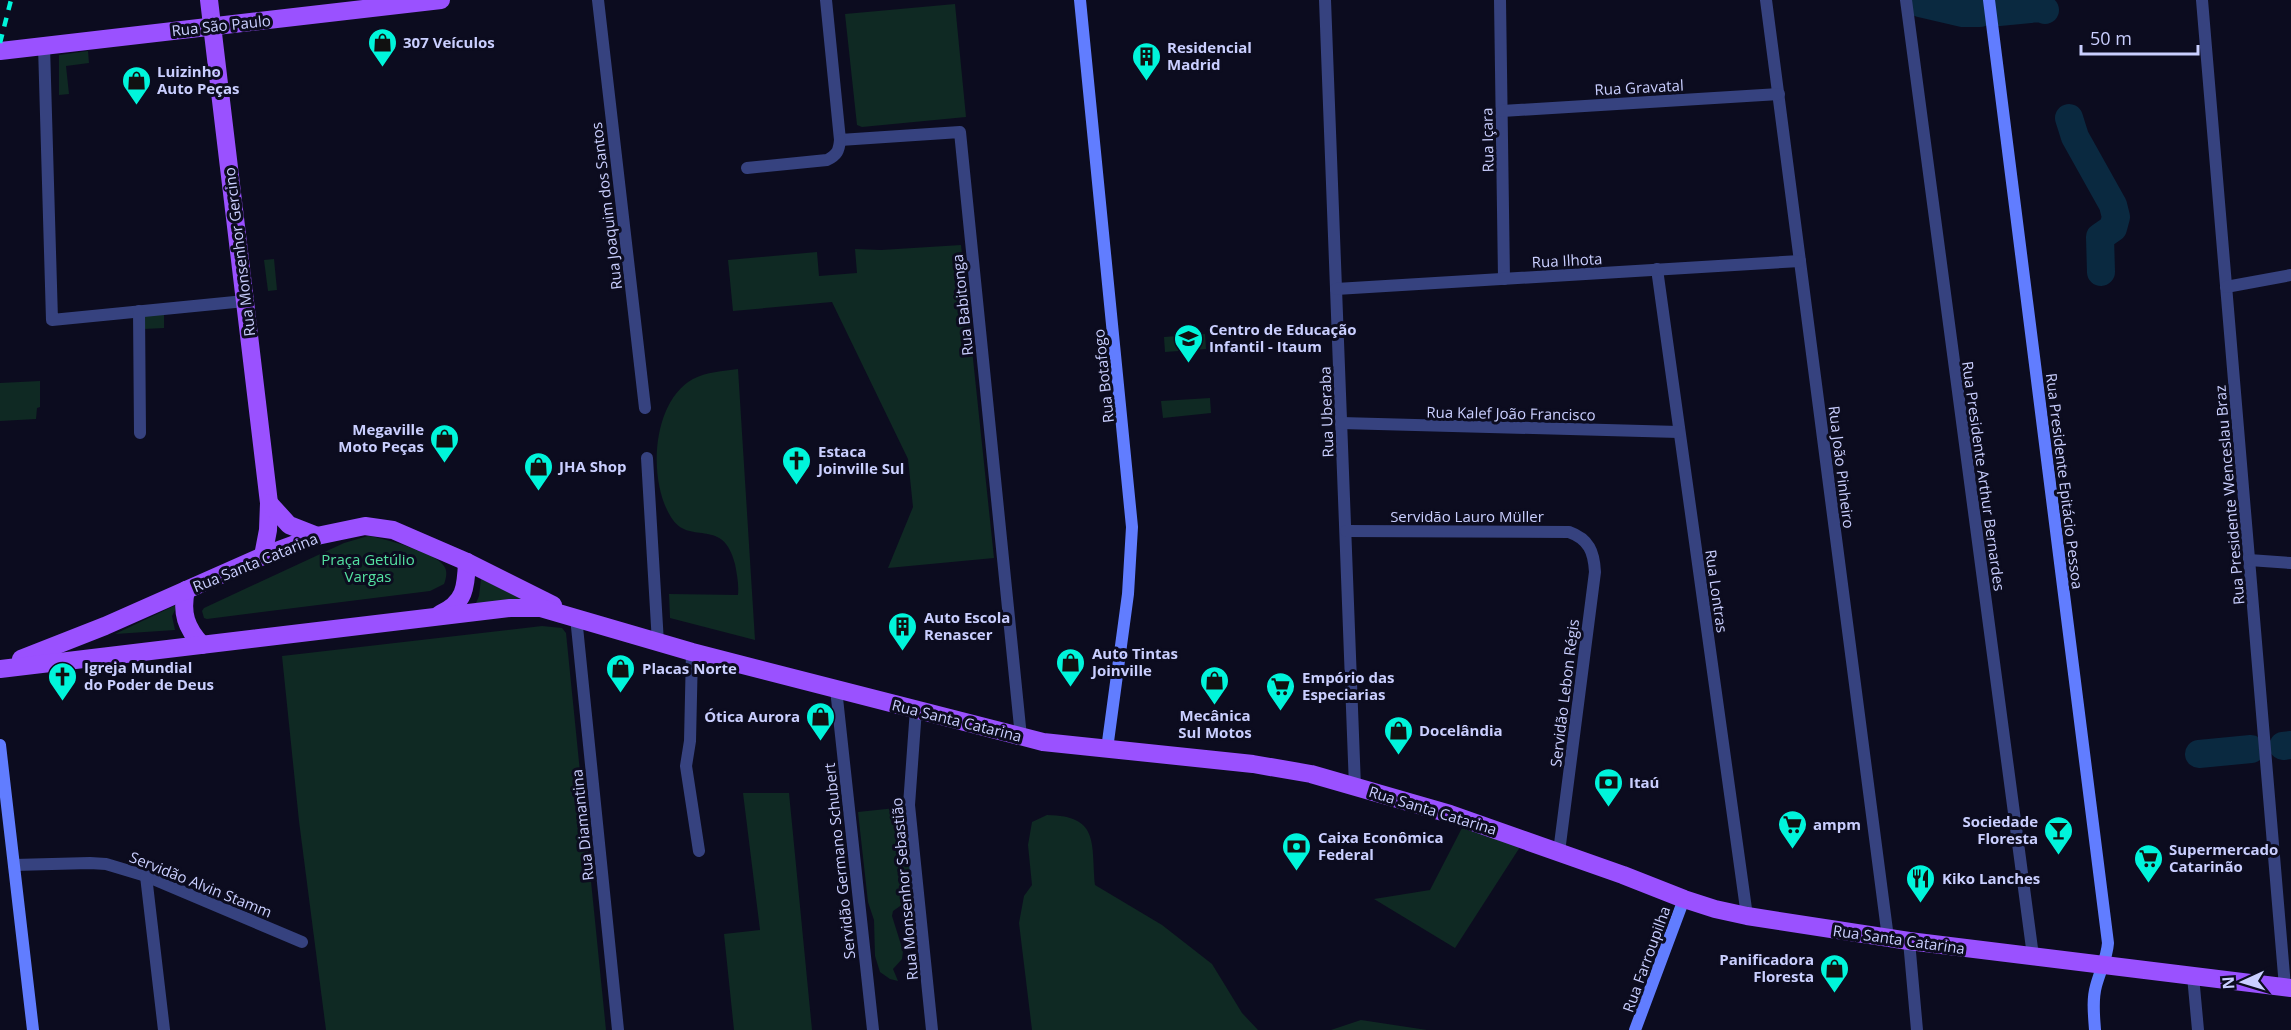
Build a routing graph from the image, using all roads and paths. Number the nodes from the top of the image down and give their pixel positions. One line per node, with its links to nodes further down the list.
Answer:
1 (208, 0): 12 (main road, Rua Monsenhor Gercino)
2 (441, 0): 12 (main road, Rua São Paulo)
3 (598, 0): 27 (street, Rua Joaquim dos Santos)
4 (826, 0): 17 (street)
5 (1080, 0): 51 (street, Rua Botafogo)
6 (1325, 0): 24 (street, Rua Uberaba)
7 (1500, 0): 16 (street, Rua Içara)
8 (1767, 0): 15 (street, Rua João Pinheiro)
9 (1906, 0): 62 (street, Rua Presidente Arthur Bernardes)
10 (1989, 0): 63 (street, Rua Presidente Epitácio Pessoa)
11 (2202, 0): 23 (street, Rua Presidente Wenceslau Braz)
12 (212, 26): 13 (main road, Rua São Paulo); 25 (main road, Rua Monsenhor Gercino)
13 (44, 46): 14 (main road, Rua São Paulo); 26 (street)
14 (0, 51)
15 (1779, 94): 16 (street, Rua Gravatal); 19 (street, Rua João Pinheiro)
16 (1502, 111): 22 (street, Rua Içara)
17 (840, 140): 18 (street); 49 (street, Rua Babitonga)
18 (747, 168)
19 (1800, 261): 20 (street, Rua Ilhota); 59 (street, Rua João Pinheiro)
20 (1657, 269): 22 (street, Rua Ilhota); 29 (street, Rua Lontras)
21 (2291, 274): 23 (street)
22 (1504, 279): 24 (street, Rua Ilhota)
23 (2226, 287): 37 (street, Rua Presidente Wenceslau Braz)
24 (1336, 289): 28 (street, Rua Uberaba)
25 (245, 301): 26 (street); 32 (main road, Rua Monsenhor Gercino)
26 (139, 311): 30 (street)
27 (645, 408)
28 (1341, 423): 29 (street, Rua Kalef João Francisco); 33 (street, Rua Uberaba)
29 (1679, 432): 58 (street, Rua Lontras)
30 (140, 433)
31 (647, 458): 43 (street)
32 (269, 503): 34 (main road); 36 (main road, Rua Monsenhor Gercino)
33 (1346, 531): 35 (street, Servidão Lauro Müller); 52 (street, Rua Uberaba)
34 (317, 536): 36 (main road, Rua Santa Catarina); 38 (main road, Rua Santa Catarina)
35 (1586, 540): 54 (street, Servidão Lebon Régis)
36 (263, 556): 40 (main road, Rua Santa Catarina)
37 (2249, 560): 39 (street); 65 (street, Rua Presidente Wenceslau Braz)
38 (467, 562): 41 (main road); 42 (main road, Rua Santa Catarina)
39 (2291, 563)
40 (186, 590): 44 (main road); 46 (main road, Rua Santa Catarina)
41 (432, 617): 42 (main road, Rua Santa Catarina); 44 (main road, Rua Santa Catarina)
42 (576, 617): 43 (main road, Rua Santa Catarina); 68 (street, Rua Diamantina)
43 (658, 643): 45 (main road, Rua Santa Catarina)
44 (202, 645): 46 (main road, Rua Santa Catarina)
45 (692, 652): 47 (main road, Rua Santa Catarina); 53 (street)
46 (0, 668)
47 (836, 689): 48 (main road, Rua Santa Catarina); 69 (street, Servidão Germano Schubert)
48 (916, 709): 49 (main road, Rua Santa Catarina); 70 (street, Rua Monsenhor Sebastião)
49 (1021, 736): 51 (main road, Rua Santa Catarina)
50 (0, 745): 55 (street)
51 (1107, 749): 52 (main road, Rua Santa Catarina)
52 (1355, 787): 54 (main road, Rua Santa Catarina)
53 (699, 851)
54 (1559, 852): 57 (main road, Rua Santa Catarina)
55 (14, 865): 56 (street, Servidão Alvin Stamm); 66 (street)
56 (146, 876): 61 (street, Servidão Alvin Stamm); 67 (street)
57 (1684, 899): 58 (main road, Rua Santa Catarina); 71 (street, Rua Farroupilha)
58 (1747, 916): 59 (main road, Rua Santa Catarina)
59 (1888, 938): 60 (main road, Rua Santa Catarina)
60 (1908, 941): 62 (main road, Rua Santa Catarina); 72 (street)
61 (302, 942)
62 (2034, 956): 63 (main road, Rua Santa Catarina)
63 (2103, 965): 64 (main road, Rua Santa Catarina); 73 (street, Rua Presidente Epitácio Pessoa)
64 (2193, 976): 65 (main road, Rua Santa Catarina); 74 (street)
65 (2288, 987)
66 (33, 1030)
67 (164, 1030)
68 (618, 1030)
69 (873, 1030)
70 (932, 1030)
71 (1635, 1030)
72 (1917, 1030)
73 (2096, 1030)
74 (2198, 1030)

